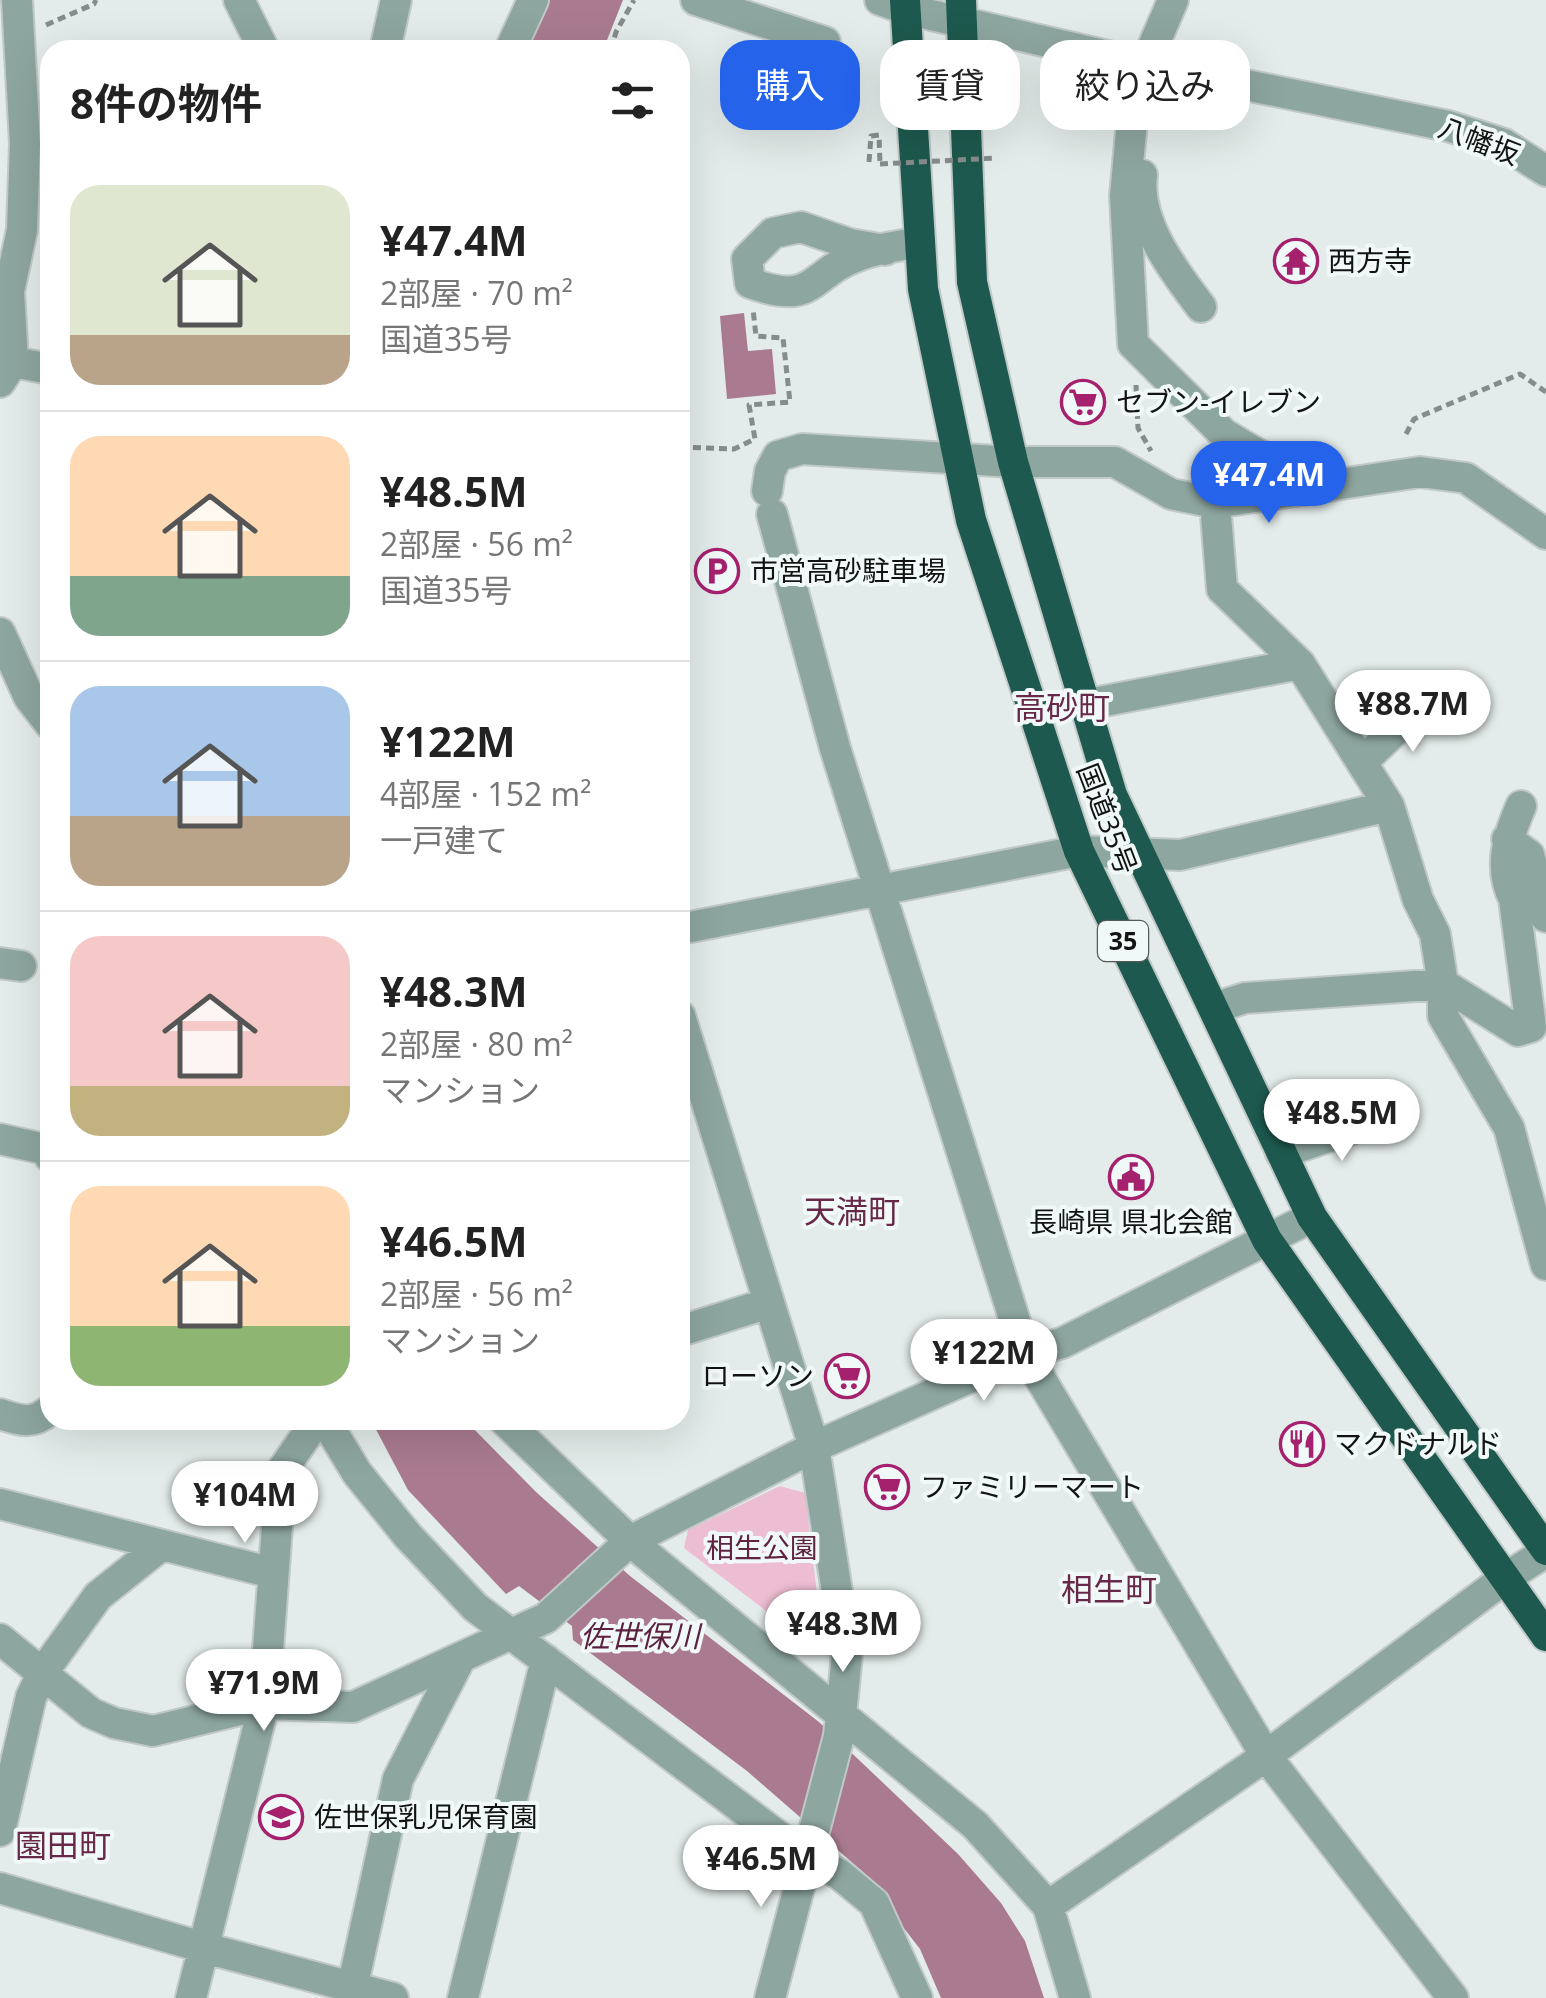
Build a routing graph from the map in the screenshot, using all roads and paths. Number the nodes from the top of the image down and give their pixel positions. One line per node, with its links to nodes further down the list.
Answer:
1 (17, 0): 11 (street)
2 (96, 0): 11 (path)
3 (239, 0): 12 (street)
4 (396, 0): 13 (street)
5 (533, 0): 14 (street)
6 (634, 0): 15 (path)
7 (696, 0): 16 (street)
8 (1173, 0): 18 (street)
9 (896, 3): 10 (street, 八幡坂); 26 (highway, 国道35号 / 35)
10 (961, 10): 17 (street, 八幡坂); 23 (highway, 国道35号)
11 (21, 36): 22 (street)
12 (259, 40)
13 (387, 40)
14 (515, 40)
15 (614, 40)
16 (819, 40)
17 (1042, 40)
18 (1156, 40)
19 (1250, 86): 25 (street, 八幡坂)
20 (1132, 130): 39 (street)
21 (1149, 130): 29 (street)
22 (13, 140): 31 (street)
23 (981, 155): 24 (path, bridge); 38 (highway, 国道35号 / 35)
24 (869, 162)
25 (1546, 170)
26 (920, 242): 27 (street); 37 (highway, 国道35号 / 35)
27 (885, 250): 28 (street); 28 (street)
28 (750, 283): 35 (path)
29 (1201, 307)
30 (40, 370): 31 (street)
31 (7, 372)
32 (1150, 388): 36 (path)
33 (1546, 392): 34 (path)
34 (1406, 434)
35 (690, 447)
36 (1154, 454)
37 (958, 460): 38 (street); 51 (highway, 国道35号 / 35); 53 (street)
38 (1014, 462): 40 (street); 45 (highway, 国道35号 / 35)
39 (1315, 488): 40 (street); 41 (street)
40 (1214, 504): 43 (street)
41 (1546, 534)
42 (0, 634): 46 (street)
43 (1300, 664): 45 (street); 47 (street)
44 (1423, 704): 47 (street)
45 (1083, 705): 52 (highway, 国道35号 / 35)
46 (40, 710)
47 (1362, 762): 48 (street)
48 (1389, 806): 52 (street); 56 (street)
49 (1521, 806): 50 (street)
50 (1507, 839): 54 (street); 56 (street)
51 (1079, 851): 52 (street); 53 (street); 64 (highway, 国道35号 / 35)
52 (1142, 855): 57 (highway, 国道35号 / 35)
53 (878, 890): 55 (street); 68 (street)
54 (1546, 916)
55 (690, 928)
56 (1444, 984): 57 (street); 65 (street)
57 (1214, 1008): 62 (highway, 国道35号 / 35)
58 (690, 1048): 66 (street)
59 (1384, 1118): 62 (street)
60 (0, 1139): 61 (street)
61 (40, 1148)
62 (1281, 1153): 63 (highway, 国道35号 / 35)
63 (1312, 1218): 64 (street); 78 (highway, 国道35号 / 35)
64 (1267, 1240): 68 (street); 80 (highway, 国道35号 / 35)
65 (1546, 1265)
66 (769, 1303): 67 (street); 74 (street)
67 (690, 1328)
68 (1025, 1353): 74 (street); 89 (street)
69 (0, 1414): 70 (street)
70 (40, 1419)
71 (310, 1430): 79 (street)
72 (331, 1430): 81 (street)
73 (513, 1430): 77 (street)
74 (814, 1447): 77 (street); 88 (street)
75 (0, 1504): 76 (street)
76 (162, 1545): 79 (street); 86 (street)
77 (622, 1547): 81 (street); 88 (street)
78 (1546, 1551): 80 (street)
79 (273, 1573): 87 (street)
80 (1504, 1578): 82 (highway, 国道35号 / 35); 89 (street)
81 (512, 1635): 84 (street); 85 (street)
82 (1546, 1636)
83 (0, 1639): 86 (street)
84 (460, 1658): 87 (street); 95 (street)
85 (546, 1660): 91 (street); 98 (street)
86 (44, 1672): 87 (street); 90 (street)
87 (264, 1704): 94 (street)
88 (840, 1724): 91 (street); 93 (street)
89 (1266, 1756): 93 (street); 102 (street)
90 (0, 1832)
91 (809, 1848): 99 (street); 100 (street)
92 (0, 1888): 94 (street)
93 (1048, 1906): 101 (street)
94 (204, 1948): 95 (street); 96 (street)
95 (351, 1993): 97 (street)
96 (191, 1998)
97 (393, 1998)
98 (463, 1998)
99 (770, 1998)
100 (917, 1998)
101 (1074, 1998)
102 (1454, 1998)

